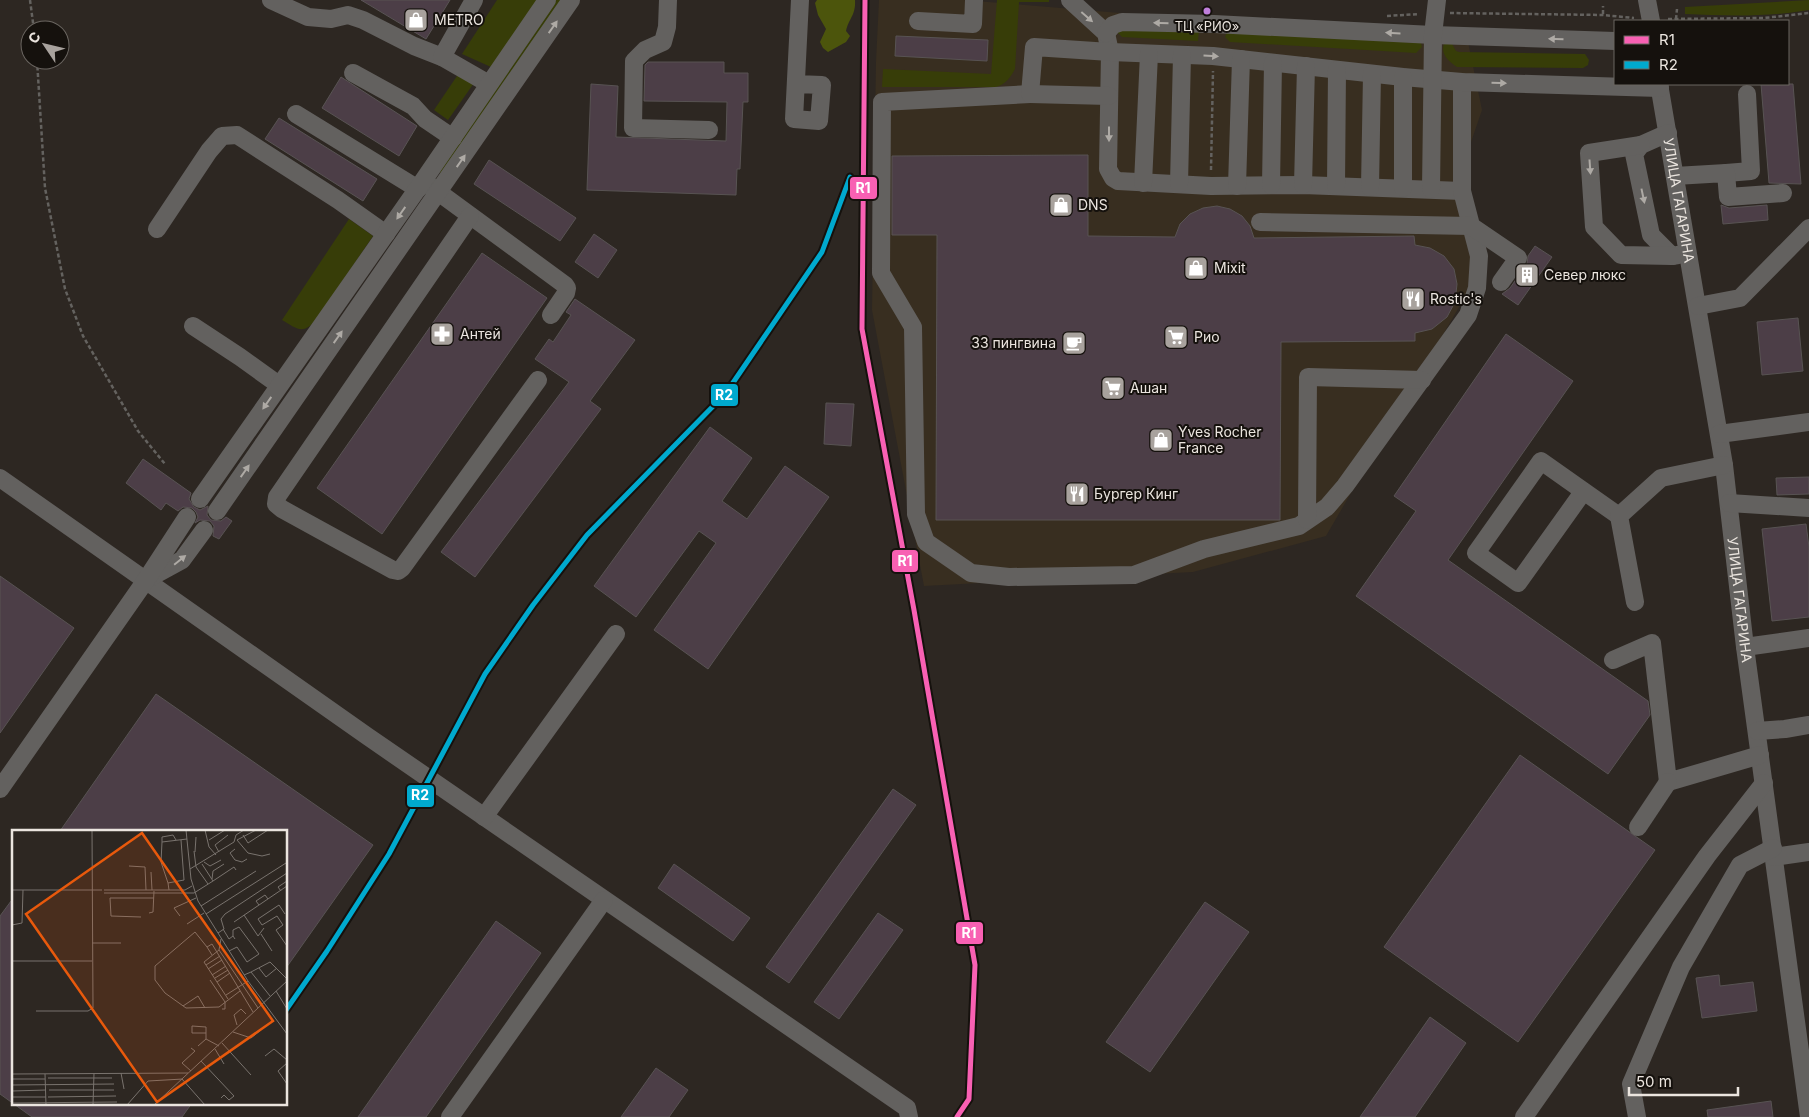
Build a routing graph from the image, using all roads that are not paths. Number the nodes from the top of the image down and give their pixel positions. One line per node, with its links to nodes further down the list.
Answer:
1 (271, 0): 19 (street)
2 (474, 0): 19 (street)
3 (547, 0): 29 (street)
4 (572, 0): 53 (street, one-way to 4)
5 (668, 0): 36 (street)
6 (800, 0): 30 (street)
7 (974, 0): 12 (street)
8 (1070, 0): 13 (street, one-way to 13)
9 (1437, 0): 14 (street)
10 (1647, 0): 11 (street)
11 (1651, 20)
12 (918, 21)
13 (1106, 33): 14 (street, one-way to 13); 16 (street)
14 (1433, 35): 15 (street, one-way to 14); 27 (street)
15 (1614, 41)
16 (1110, 52): 17 (street); 32 (street); 34 (street)
17 (1149, 54): 18 (street); 42 (street)
18 (1182, 55): 20 (street, one-way to 20); 43 (street)
19 (442, 56): 29 (street)
20 (1241, 59): 21 (street); 47 (street)
21 (1273, 63): 22 (street); 45 (street)
22 (1306, 66): 23 (street); 46 (street)
23 (1337, 70): 25 (street); 48 (street)
24 (353, 73): 38 (street)
25 (1372, 74): 26 (street); 49 (street)
26 (1403, 78): 27 (street); 50 (street)
27 (1433, 80): 28 (street); 51 (street)
28 (1462, 82): 31 (street, one-way to 31); 52 (street)
29 (490, 84): 38 (street)
30 (796, 84)
31 (1660, 86): 37 (street, УЛИЦА ГАГАРИНА)
32 (1030, 94): 34 (street); 80 (street)
33 (1747, 94): 40 (street)
34 (1109, 96): 42 (street, one-way to 42)
35 (296, 114): 44 (street)
36 (709, 130)
37 (1668, 133): 39 (street); 41 (street, УЛИЦА ГАГАРИНА)
38 (453, 138): 44 (street)
39 (1641, 145): 61 (street, one-way to 61); 61 (street, one-way to 61)
40 (1726, 172): 41 (street); 54 (street)
41 (1676, 176): 61 (street, УЛИЦА ГАГАРИНА)
42 (1143, 183): 43 (street)
43 (1179, 184): 47 (street)
44 (420, 185): 53 (street); 60 (street, one-way to 60)
45 (1271, 185): 46 (street); 47 (street)
46 (1303, 185): 48 (street)
47 (1237, 186)
48 (1336, 186): 49 (street)
49 (1370, 187): 50 (street)
50 (1403, 188): 51 (street)
51 (1431, 189): 52 (street)
52 (1462, 190): 57 (street)
53 (439, 192): 55 (street); 77 (street, one-way to 53)
54 (1783, 193)
55 (470, 216): 64 (street); 66 (street)
56 (1260, 222): 57 (street)
57 (1471, 226): 62 (street); 67 (street)
58 (1809, 228): 63 (street)
59 (157, 229): 60 (street)
60 (386, 234): 68 (street)
61 (1680, 255): 63 (street, УЛИЦА ГАГАРИНА)
62 (1501, 282)
63 (1698, 306): 70 (street, УЛИЦА ГАГАРИНА)
64 (551, 315)
65 (193, 326): 68 (street)
66 (538, 380)
67 (1422, 380): 80 (street); 80 (street)
68 (280, 385): 74 (street, one-way to 74)
69 (1809, 422): 70 (street)
70 (1719, 434): 71 (street, УЛИЦА ГАГАРИНА)
71 (1724, 465): 75 (street, УЛИЦА ГАГАРИНА); 78 (street)
72 (0, 478): 82 (street)
73 (1583, 492): 73 (street); 78 (street)
74 (200, 499)
75 (1728, 503): 76 (street); 86 (street, УЛИЦА ГАГАРИНА)
76 (1809, 508)
77 (217, 511)
78 (1619, 516): 83 (street)
79 (187, 517): 82 (street)
80 (1307, 520)
81 (204, 530): 82 (street, one-way to 81)
82 (146, 580): 93 (street); 94 (street)
83 (1635, 602)
84 (616, 634): 94 (street)
85 (1809, 638): 86 (street)
86 (1745, 647): 89 (street, УЛИЦА ГАГАРИНА)
87 (1613, 660): 91 (street)
88 (1809, 725): 89 (street)
89 (1757, 731): 90 (street, УЛИЦА ГАГАРИНА)
90 (1760, 755): 91 (street); 92 (street, УЛИЦА ГАГАРИНА)
91 (1668, 782): 95 (street)
92 (1764, 782): 96 (street, УЛИЦА ГАГАРИНА); 102 (street)
93 (0, 790)
94 (484, 817): 98 (street)
95 (1638, 827)
96 (1773, 852): 97 (street); 99 (street, УЛИЦА ГАГАРИНА); 103 (street)
97 (1809, 852)
98 (604, 900): 100 (street); 101 (street)
99 (1802, 1028): 104 (street, УЛИЦА ГАГАРИНА)
100 (450, 1117)
101 (909, 1117)
102 (1524, 1117)
103 (1636, 1117)
104 (1809, 1117)

